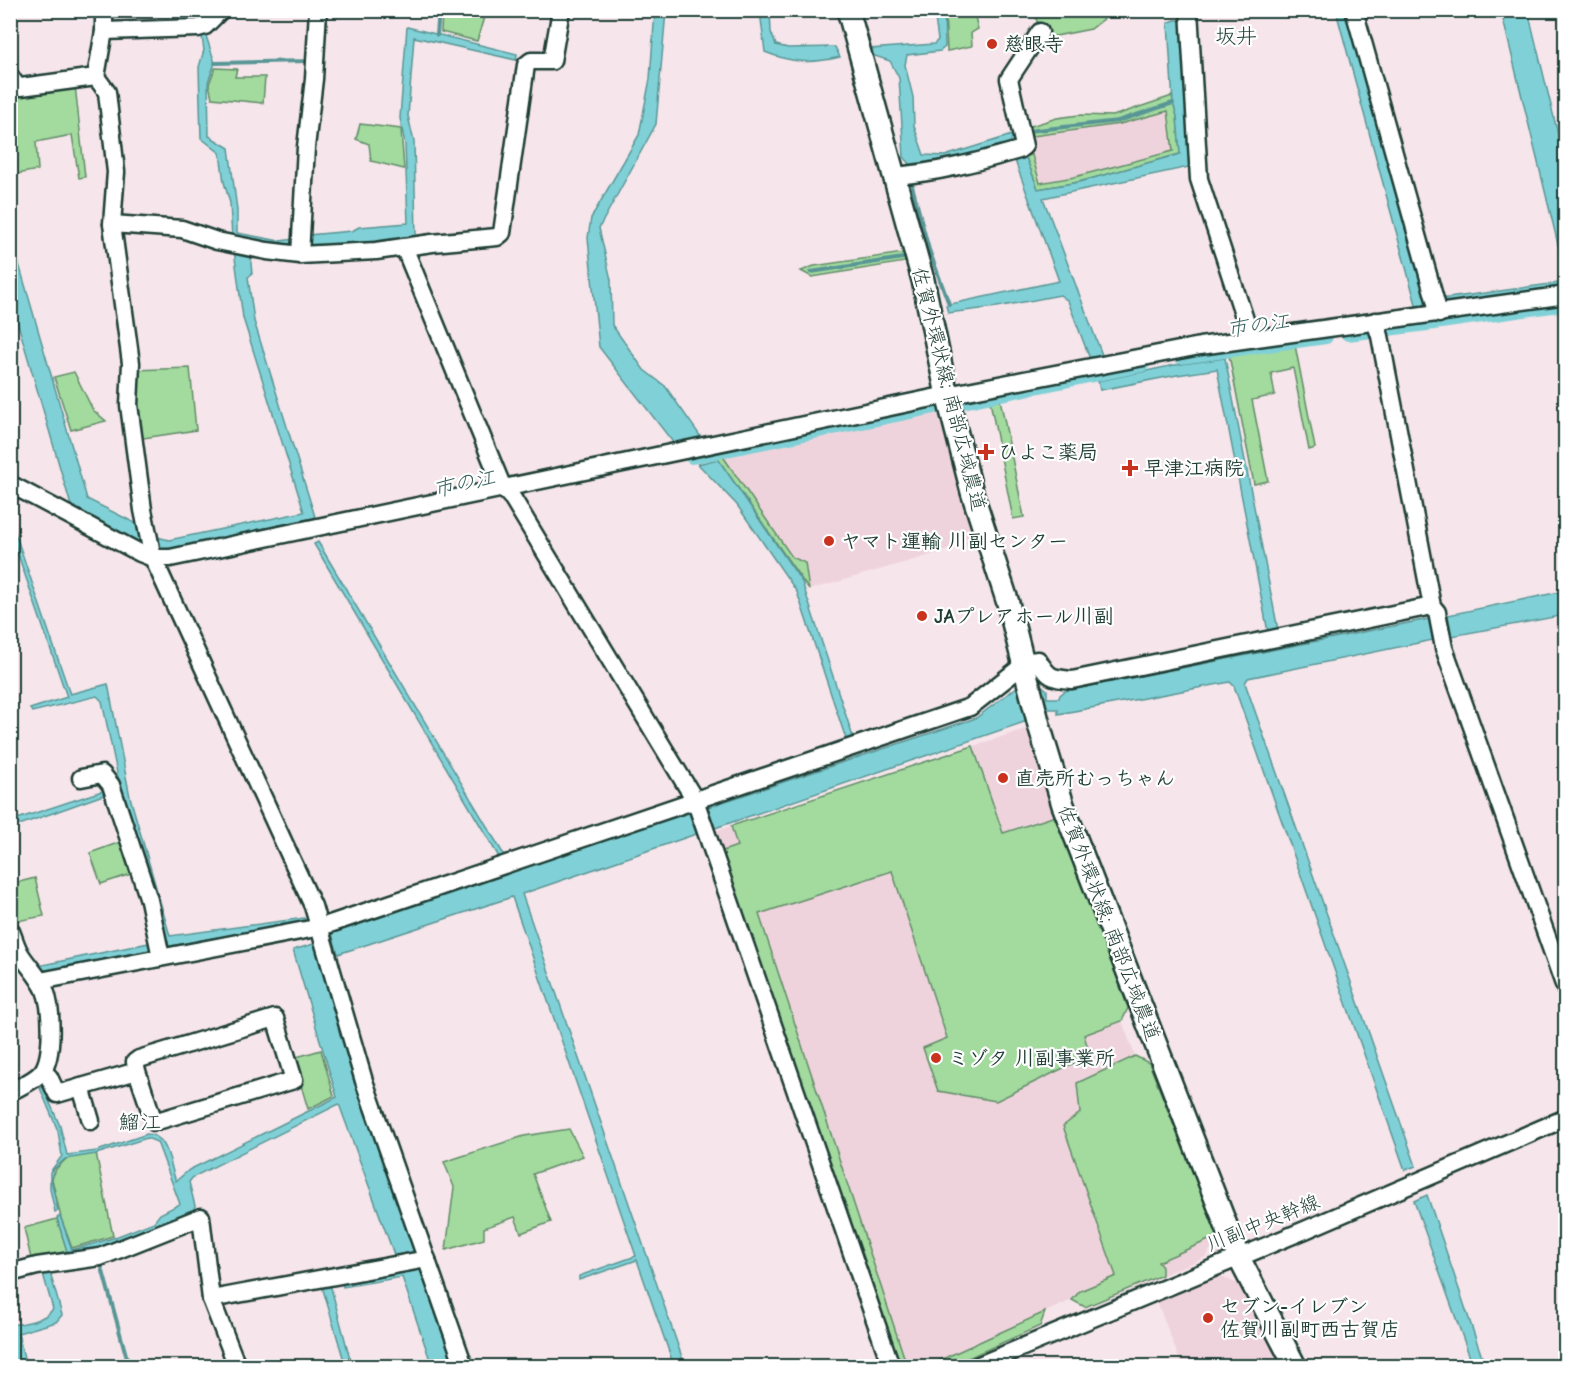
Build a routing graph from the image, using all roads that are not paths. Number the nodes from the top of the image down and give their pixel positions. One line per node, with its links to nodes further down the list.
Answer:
1 (104, 10): 8 (street)
2 (221, 10): 8 (street)
3 (318, 10): 15 (street)
4 (561, 10): 14 (street)
5 (848, 10): 12 (main road, 佐賀外環状線; 南部広域農道)
6 (1190, 10): 19 (street)
7 (1354, 10): 17 (street)
8 (104, 31): 11 (street)
9 (1040, 32): 12 (street)
10 (10, 76): 11 (street)
11 (96, 77): 13 (street)
12 (893, 176): 20 (main road, 佐賀外環状線; 南部広域農道)
13 (112, 224): 15 (street); 23 (street)
14 (404, 247): 15 (street); 22 (street)
15 (300, 255)
16 (1566, 296): 17 (street)
17 (1439, 314): 18 (street)
18 (1377, 329): 19 (street); 24 (street)
19 (1251, 338): 20 (street)
20 (947, 395): 22 (street); 25 (main road, 佐賀外環状線; 南部広域農道)
21 (10, 484): 23 (street)
22 (508, 493): 23 (street); 27 (street)
23 (157, 566): 28 (street)
24 (1432, 606): 25 (street); 33 (street)
25 (1023, 662): 27 (street); 40 (main road, 佐賀外環状線; 南部広域農道)
26 (81, 778): 30 (street)
27 (695, 800): 28 (street); 46 (street)
28 (321, 927): 30 (street); 41 (street)
29 (10, 929): 31 (street)
30 (160, 949): 32 (street)
31 (15, 954): 32 (street)
32 (40, 981): 34 (street)
33 (1566, 990)
34 (43, 1071): 36 (street); 37 (street)
35 (136, 1071): 35 (street); 36 (street)
36 (81, 1088): 39 (street)
37 (10, 1092)
38 (1566, 1118): 40 (street, 川副中央幹線)
39 (91, 1121)
40 (1238, 1257): 47 (street, 川副中央幹線); 48 (main road, 佐賀外環状線; 南部広域農道)
41 (427, 1259): 43 (street); 45 (street)
42 (10, 1273): 43 (street)
43 (211, 1299): 44 (street)
44 (237, 1366)
45 (464, 1366)
46 (891, 1366)
47 (977, 1366)
48 (1295, 1366)

